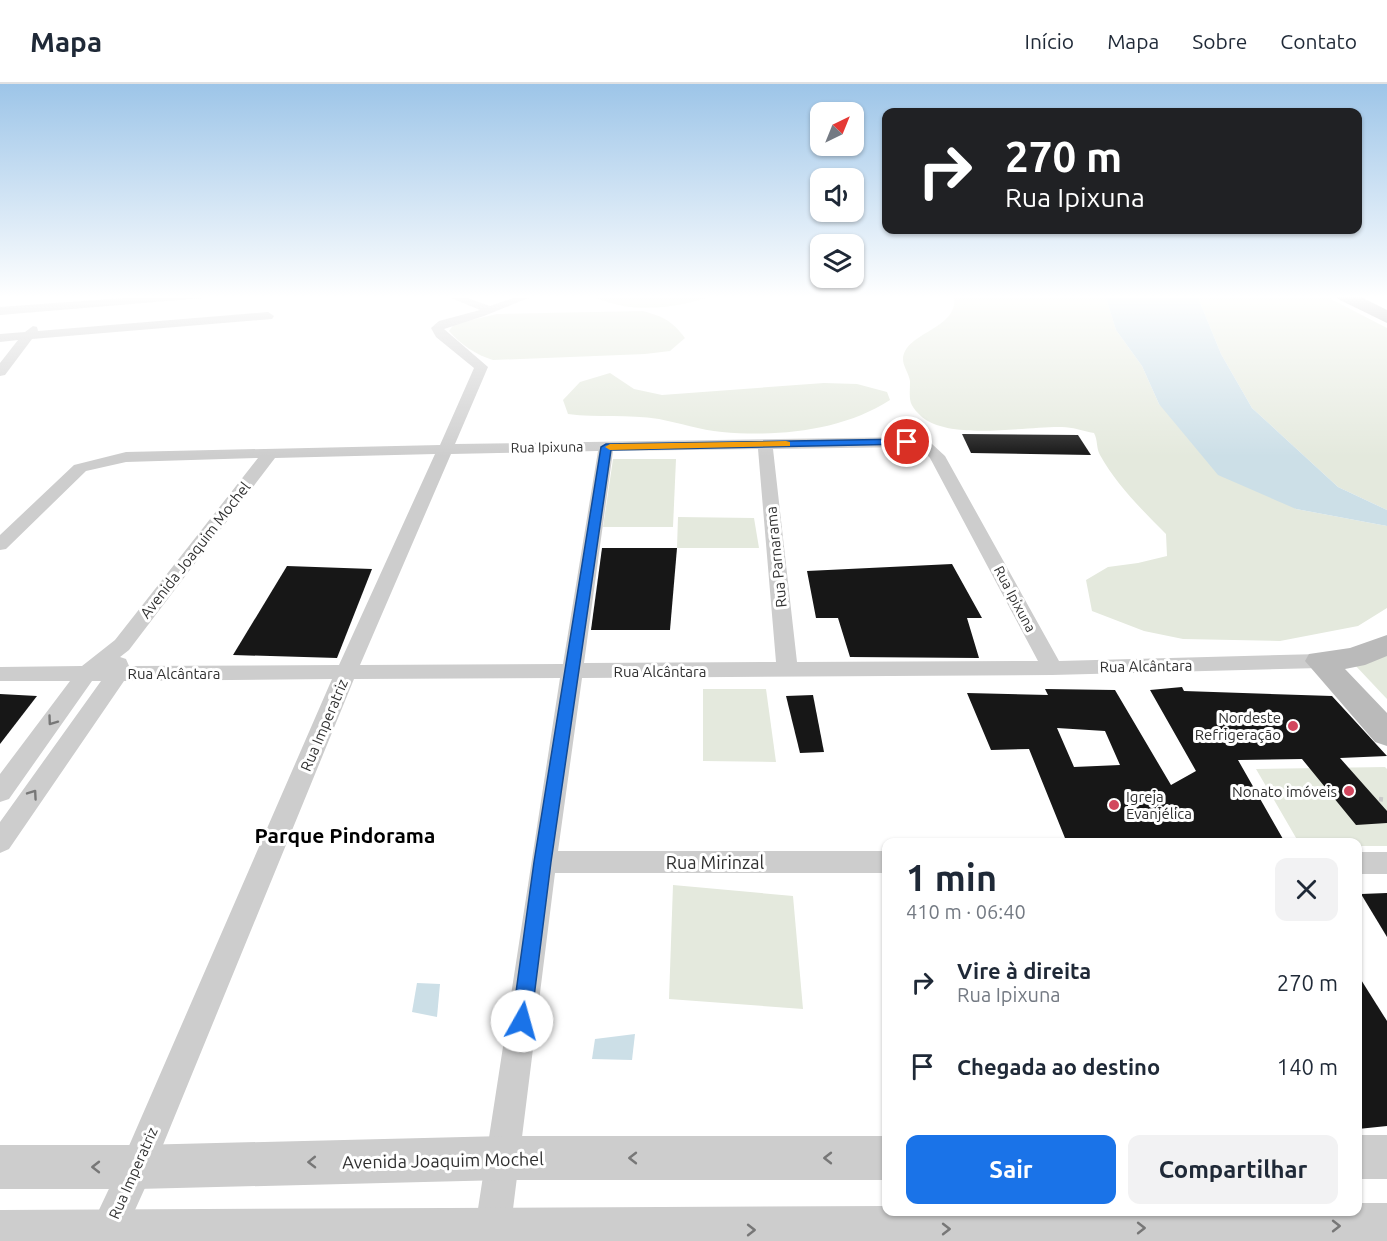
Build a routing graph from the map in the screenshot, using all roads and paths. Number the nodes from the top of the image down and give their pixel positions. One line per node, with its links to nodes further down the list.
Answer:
1 (18, 349): 3 (street)
2 (460, 349): 6 (street, Rua Imperatriz)
3 (0, 372)
4 (765, 445): 5 (street, Rua Ipixuna); 12 (street, Rua Ipixuna); 13 (street, Rua Parnarama)
5 (606, 447): 6 (street, Rua Ipixuna); 14 (street)
6 (447, 449): 7 (street, Rua Ipixuna); 15 (street, Rua Imperatriz)
7 (269, 455): 8 (street, Rua Ipixuna); 9 (street, Avenida Joaquim Mochel)
8 (0, 545)
9 (122, 645): 16 (street, Avenida Joaquim Mochel); 18 (street, Avenida Joaquim Mochel)
10 (1387, 645): 11 (main road)
11 (1331, 661): 12 (street, Rua Alcântara); 19 (main road); 20 (main road)
12 (1052, 668): 13 (street, Rua Alcântara)
13 (787, 670): 14 (street, Rua Alcântara)
14 (572, 671): 15 (street, Rua Alcântara); 25 (street)
15 (346, 672): 16 (street, Rua Alcântara); 34 (street, Rua Imperatriz)
16 (118, 673): 18 (street, Rua Alcântara); 24 (street, Avenida Joaquim Mochel, one-way to 16)
17 (0, 674): 18 (street, Rua Alcântara)
18 (86, 674): 21 (street, Avenida Joaquim Mochel, one-way to 21)
19 (1387, 711)
20 (1387, 734)
21 (0, 792)
22 (1379, 799): 23 (path)
23 (1387, 800)
24 (0, 842)
25 (543, 862): 26 (street, Rua Mirinzal); 31 (street)
26 (882, 862)
27 (1362, 863): 28 (street)
28 (1387, 863)
29 (1362, 1157): 30 (street)
30 (1387, 1157)
31 (504, 1158): 32 (street, Avenida Joaquim Mochel, one-way to 31); 34 (street, Avenida Joaquim Mochel, one-way to 34); 38 (street)
32 (882, 1158)
33 (0, 1167): 34 (street, Avenida Joaquim Mochel, one-way to 33)
34 (137, 1167): 37 (street, Rua Imperatriz)
35 (1387, 1226): 38 (street, one-way to 35)
36 (0, 1233): 37 (street)
37 (106, 1233): 38 (street)
38 (492, 1237)

